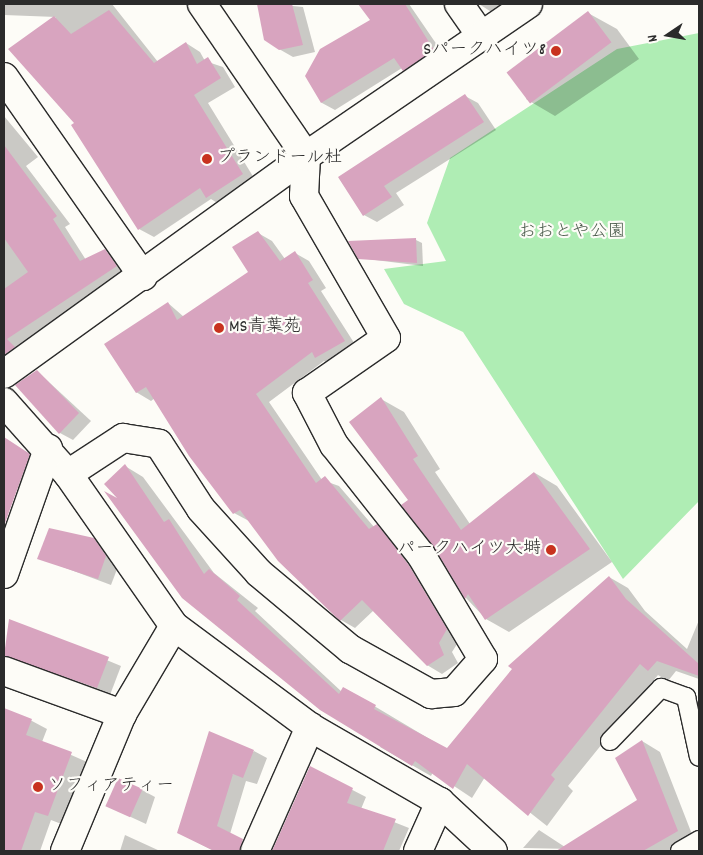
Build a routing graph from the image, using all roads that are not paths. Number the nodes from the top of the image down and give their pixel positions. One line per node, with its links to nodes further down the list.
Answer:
1 (202, 4): 6 (street)
2 (459, 4): 4 (street)
3 (528, 4): 4 (street)
4 (481, 36): 6 (street)
5 (4, 77): 7 (street)
6 (306, 156): 7 (street); 11 (street)
7 (143, 276): 8 (street)
8 (4, 374)
9 (4, 402): 10 (street)
10 (48, 449): 11 (street); 12 (street)
11 (68, 474): 13 (street)
12 (4, 574)
13 (174, 626): 15 (street); 16 (street)
14 (4, 671): 15 (street)
15 (122, 714): 21 (street)
16 (310, 727): 19 (street); 22 (street)
17 (610, 740): 18 (lane)
18 (699, 757)
19 (440, 802): 23 (street); 24 (street)
20 (699, 840): 25 (lane)
21 (65, 851)
22 (255, 851)
23 (418, 851)
24 (493, 851)
25 (680, 851)

